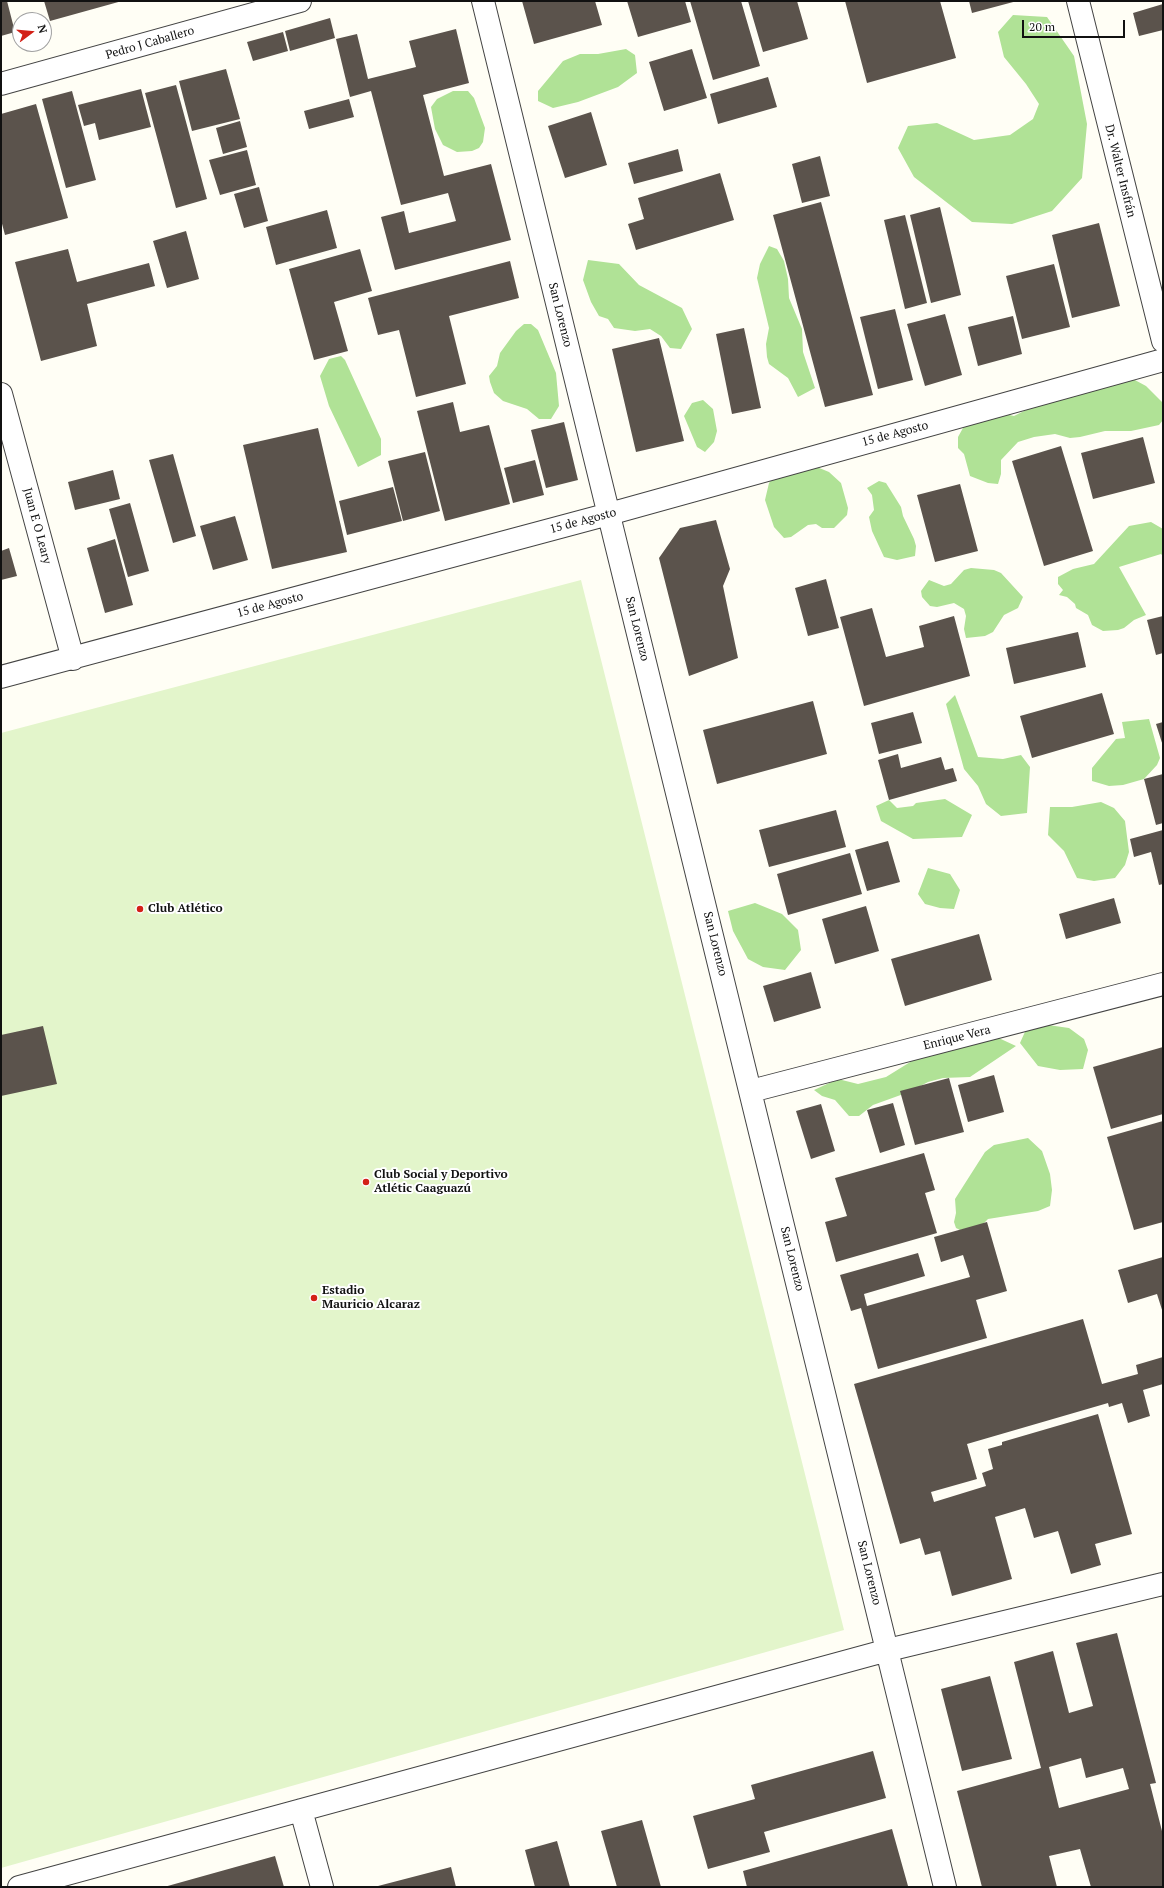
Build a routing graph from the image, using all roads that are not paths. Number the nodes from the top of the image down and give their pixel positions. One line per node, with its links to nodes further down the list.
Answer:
1 (300, 1): 4 (street, Pedro J Caballero)
2 (483, 1): 8 (street, San Lorenzo)
3 (1078, 1): 5 (street, Dr. Walter Insfrán)
4 (1, 84)
5 (1163, 341)
6 (1163, 360): 8 (street, 15 de Agosto)
7 (1, 394): 9 (street, Juan E O Leary)
8 (609, 514): 9 (street, 15 de Agosto); 12 (street, San Lorenzo)
9 (73, 659): 10 (street, 15 de Agosto)
10 (1, 677)
11 (1163, 984): 12 (street, Enrique Vera)
12 (751, 1091): 14 (street, San Lorenzo)
13 (1163, 1584): 14 (street)
14 (888, 1650): 15 (street); 18 (street, San Lorenzo)
15 (301, 1810): 16 (street); 17 (street)
16 (19, 1887)
17 (322, 1887)
18 (945, 1887)

